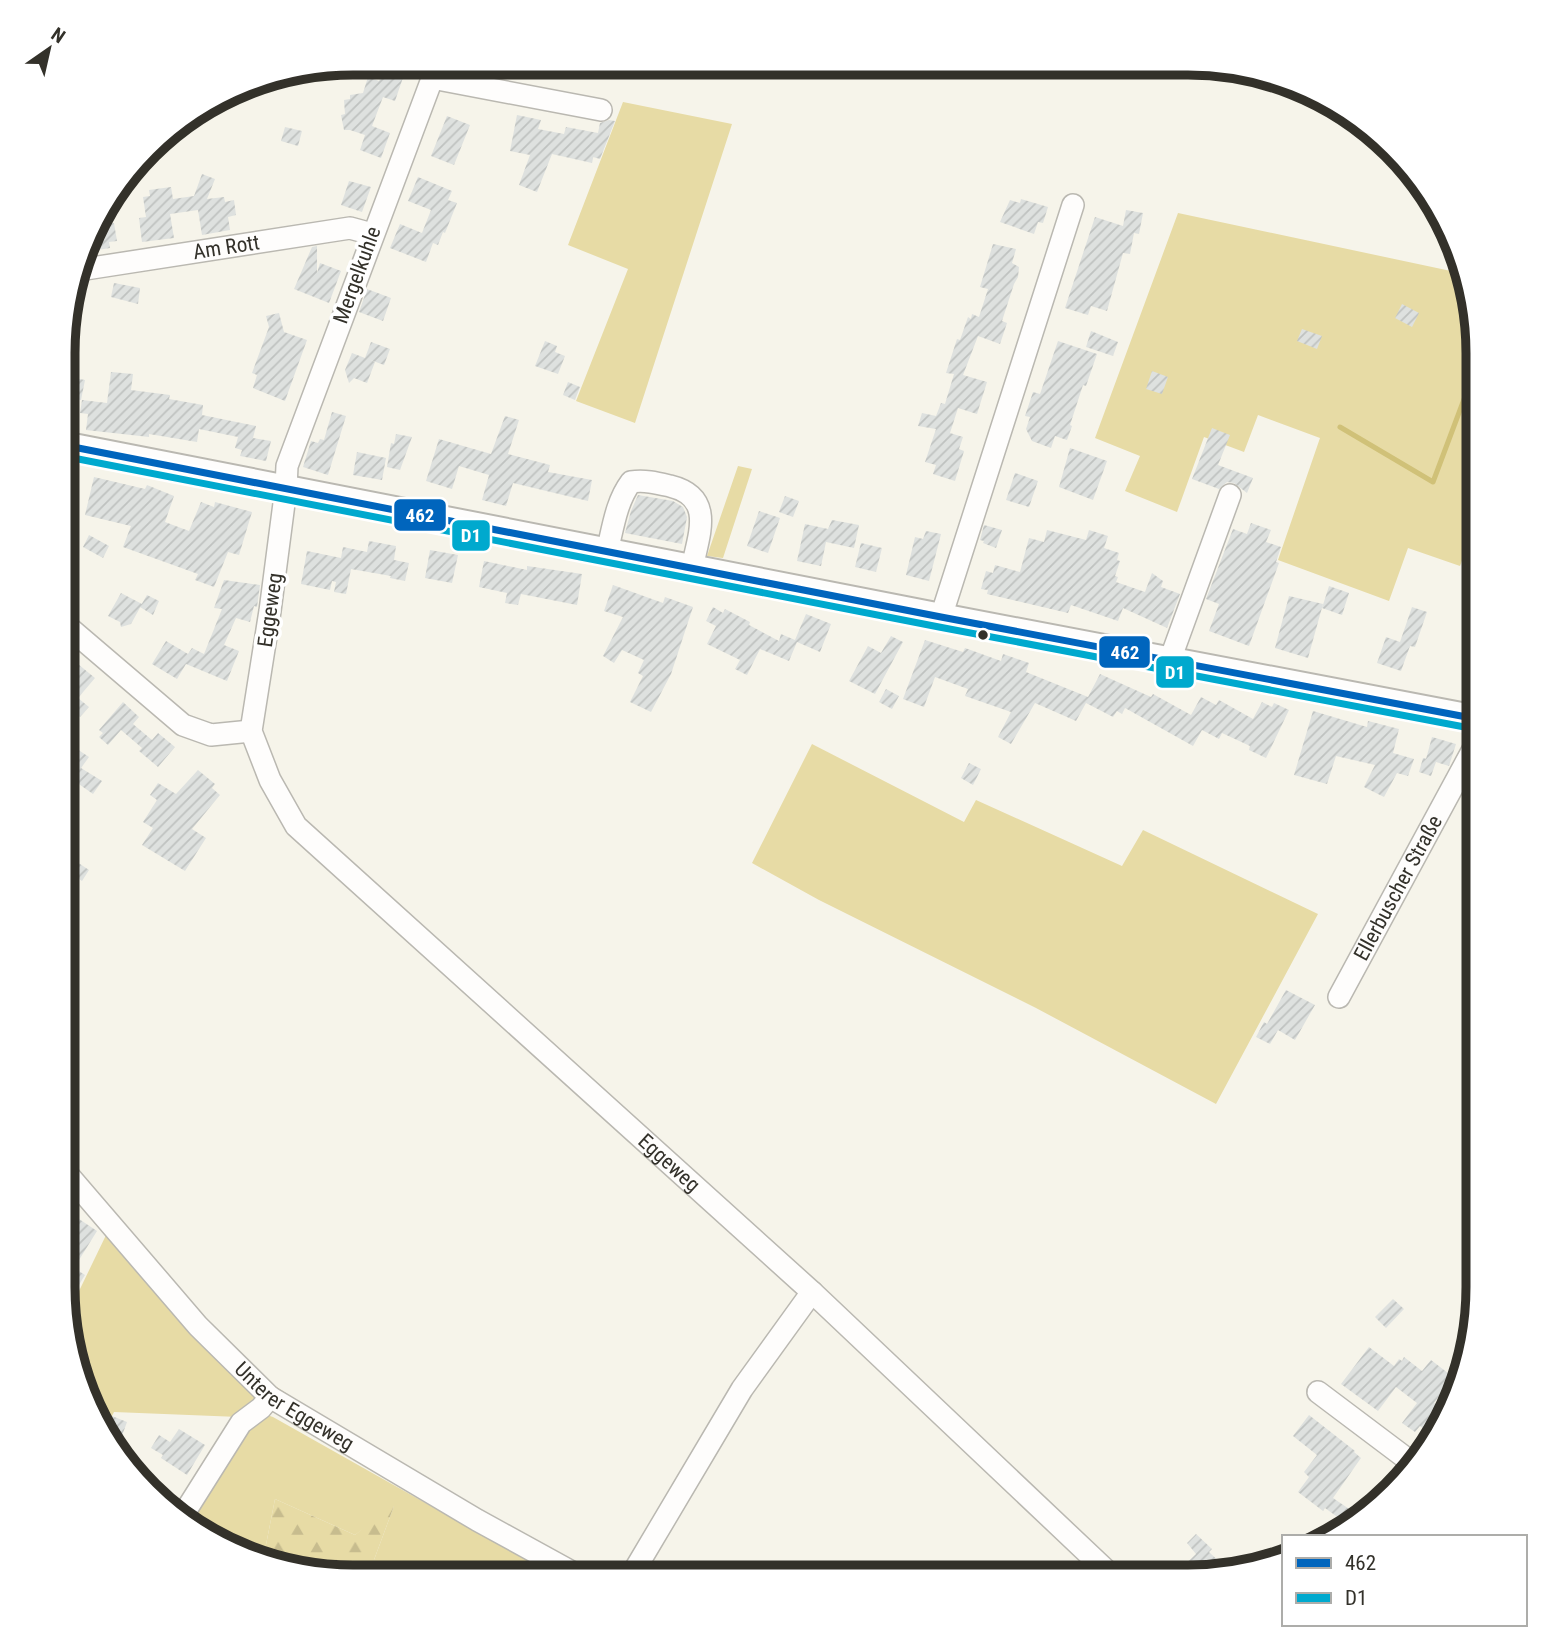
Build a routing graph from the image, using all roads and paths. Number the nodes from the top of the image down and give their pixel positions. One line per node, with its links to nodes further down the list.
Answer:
1 (433, 75): 5 (street, Mergelkuhle)
2 (456, 75): 3 (street)
3 (601, 110)
4 (1073, 205): 12 (street)
5 (372, 234): 6 (street, Am Rott); 8 (street, Mergelkuhle)
6 (89, 269)
7 (75, 447): 8 (main road)
8 (286, 488): 10 (main road); 16 (street, Eggeweg)
9 (1230, 495): 14 (street)
10 (607, 552): 11 (main road); 11 (street)
11 (692, 568): 12 (main road)
12 (941, 617): 14 (main road)
13 (75, 633): 16 (street)
14 (1170, 660): 15 (main road)
15 (1466, 717)
16 (251, 731): 20 (street, Eggeweg)
17 (1466, 762): 18 (street, Ellerbuscher Straße)
18 (1339, 997)
19 (75, 1183): 22 (street, Unterer Eggeweg)
20 (812, 1292): 26 (street); 27 (street, Eggeweg)
21 (1318, 1392): 23 (street)
22 (270, 1397): 24 (street); 25 (street, Unterer Eggeweg)
23 (1406, 1459)
24 (187, 1509)
25 (559, 1565)
26 (638, 1565)
27 (1100, 1565)

